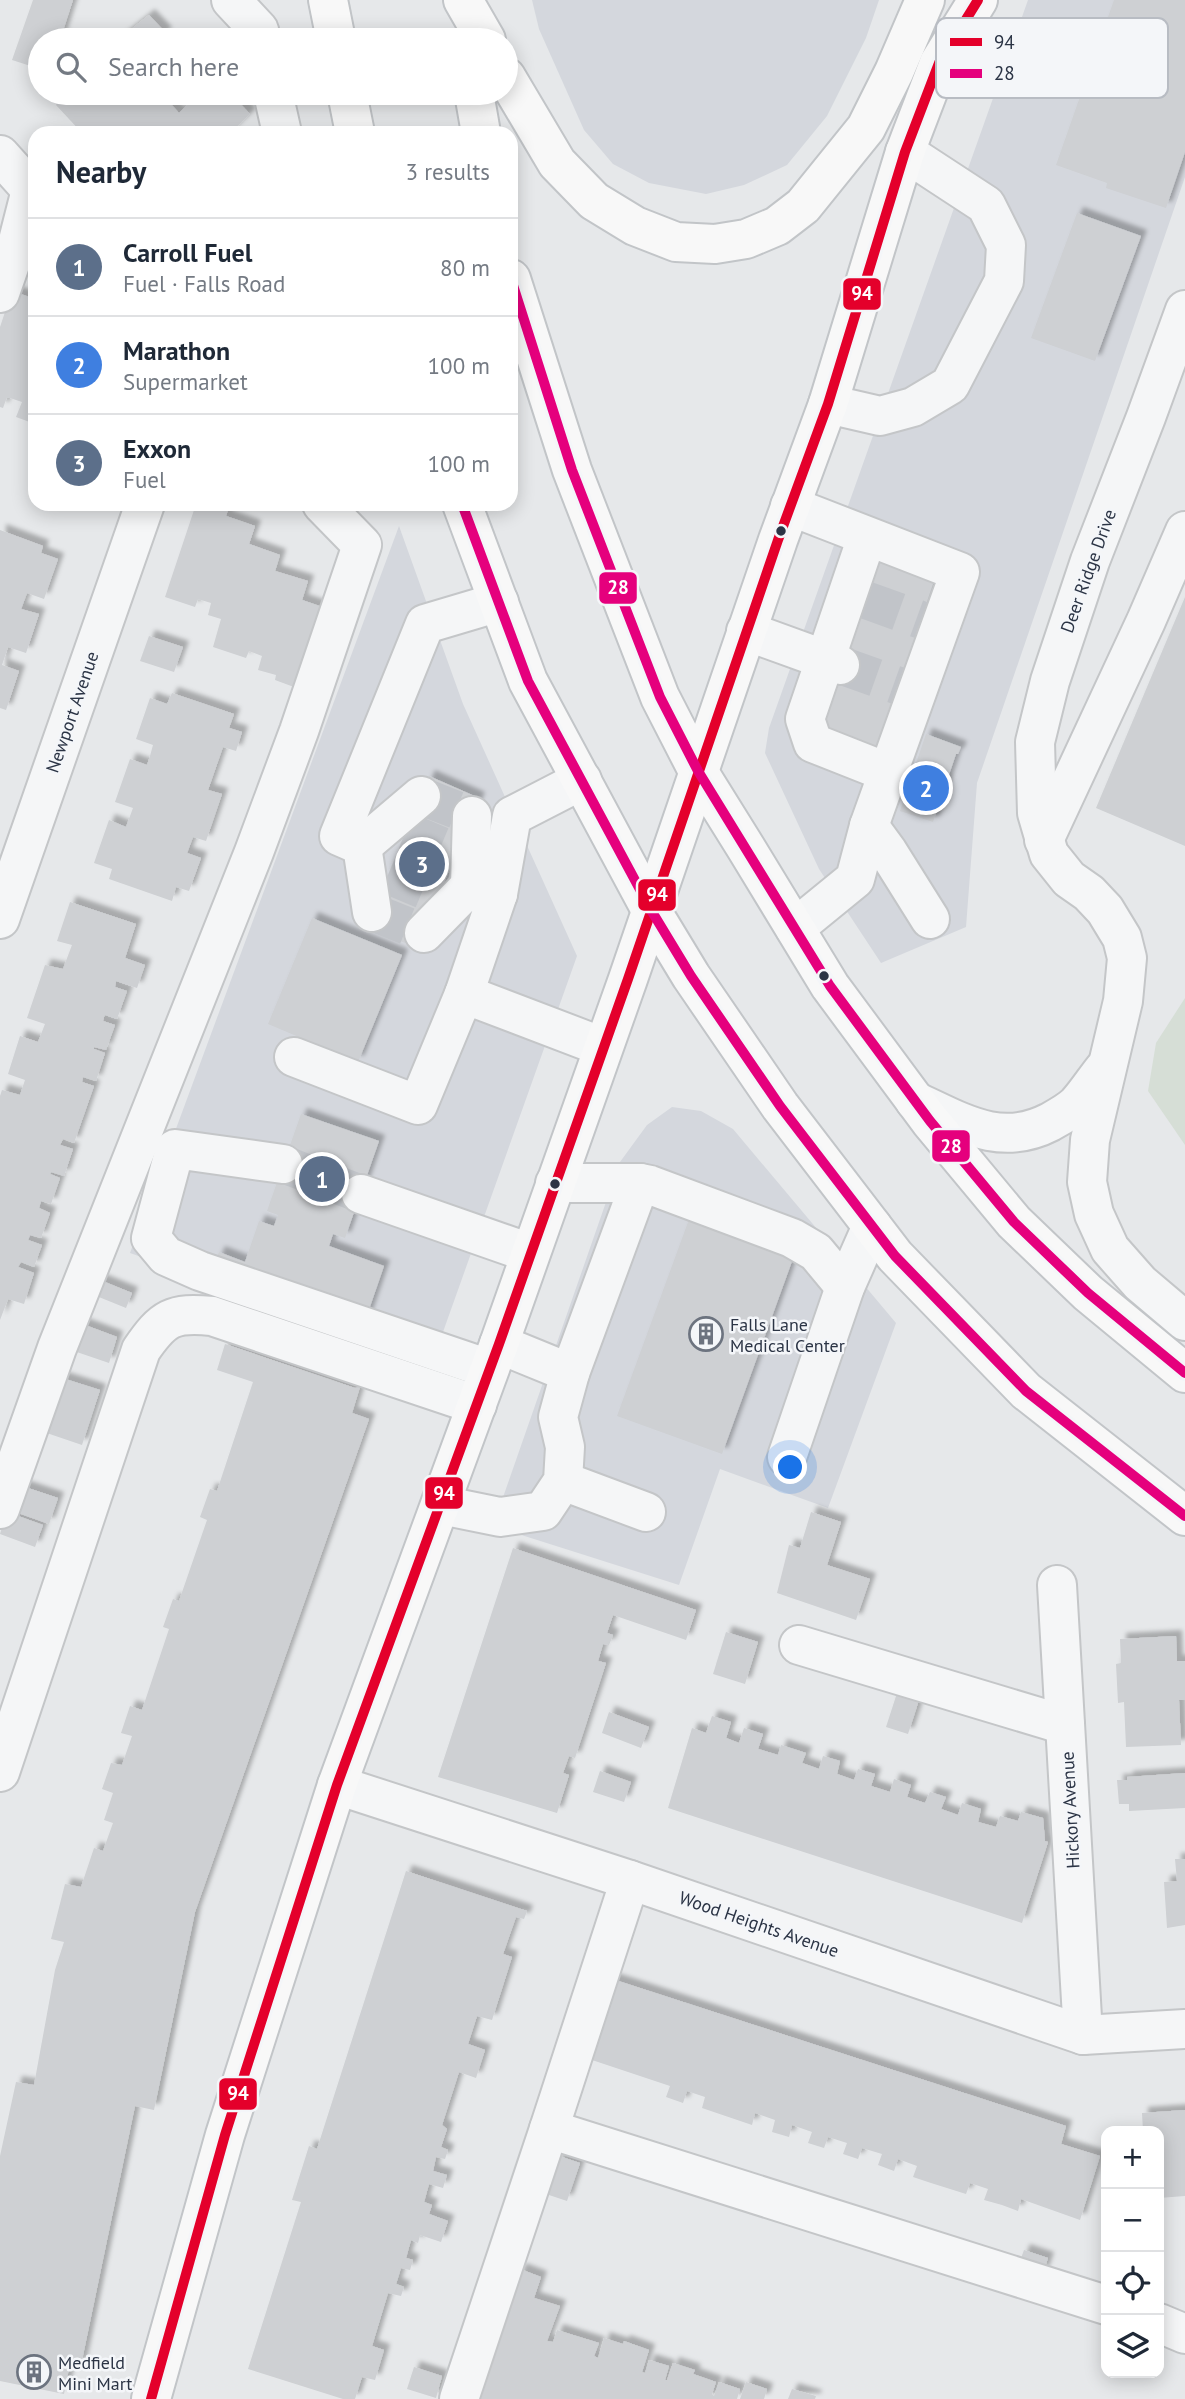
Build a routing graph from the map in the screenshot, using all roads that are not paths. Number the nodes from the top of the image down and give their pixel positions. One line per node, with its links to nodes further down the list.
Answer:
1 (231, 0): 9 (street)
2 (328, 0): 10 (main road)
3 (462, 0): 11 (main road); 12 (main road)
4 (925, 0): 14 (main road)
5 (947, 0): 7 (main road)
6 (978, 0): 8 (main road)
7 (945, 18)
8 (967, 18)
9 (257, 28)
10 (334, 28)
11 (466, 28)
12 (478, 28)
13 (936, 71): 21 (main road)
14 (518, 97)
15 (276, 105): 18 (street)
16 (349, 105): 19 (main road)
17 (476, 105): 20 (main road)
18 (280, 126)
19 (354, 126)
20 (480, 126)
21 (905, 152): 28 (main road); 28 (street)
22 (0, 155): 23 (street)
23 (28, 186)
24 (28, 207): 25 (street)
25 (0, 293)
26 (518, 301): 38 (main road)
27 (1185, 310): 45 (street, Deer Ridge Drive)
28 (828, 404): 29 (main road)
29 (790, 506): 34 (street); 36 (main road)
30 (143, 511): 51 (street, Newport Avenue)
31 (329, 511): 75 (street)
32 (465, 511): 35 (main road)
33 (1185, 531): 45 (street)
34 (867, 537): 37 (street); 39 (street)
35 (499, 602): 40 (main road); 46 (street)
36 (746, 631): 37 (street); 38 (main road)
37 (833, 663): 39 (street)
38 (698, 771): 49 (main road); 53 (main road)
39 (889, 773): 43 (street)
40 (582, 780): 48 (street); 49 (main road)
41 (421, 796): 46 (street)
42 (472, 816): 48 (street)
43 (869, 826): 52 (street); 53 (street)
44 (406, 831): 46 (street)
45 (1044, 841): 58 (street, Deer Ridge Drive)
46 (362, 846): 47 (street); 50 (street)
47 (388, 875)
48 (466, 882): 54 (street); 55 (street)
49 (650, 910): 56 (main road); 64 (main road)
50 (372, 912)
51 (0, 919)
52 (930, 919)
53 (794, 928): 59 (main road)
54 (424, 933)
55 (464, 994): 56 (street); 57 (street)
56 (603, 1047): 61 (main road)
57 (293, 1057)
58 (1110, 1062): 59 (street, Deer Ridge Drive); 67 (street, Deer Ridge Drive)
59 (915, 1101): 70 (main road)
60 (283, 1164): 68 (street)
61 (555, 1183): 62 (street); 65 (main road)
62 (640, 1183): 66 (street); 69 (street)
63 (361, 1194): 65 (street)
64 (872, 1226): 66 (street); 77 (main road)
65 (530, 1253): 68 (main road)
66 (845, 1287): 72 (street)
67 (1185, 1321)
68 (494, 1357): 69 (street); 71 (main road)
69 (570, 1373): 73 (street)
70 (1185, 1373)
71 (477, 1405): 74 (main road); 81 (street)
72 (787, 1457)
73 (563, 1481): 74 (street); 76 (street)
74 (441, 1505): 82 (main road)
75 (0, 1509)
76 (646, 1512)
77 (1185, 1516)
78 (1057, 1585): 80 (street, Hickory Avenue)
79 (799, 1645): 80 (street)
80 (1065, 1725): 85 (street, Hickory Avenue)
81 (0, 1772)
82 (337, 1785): 83 (street, Wood Heights Avenue); 90 (main road)
83 (630, 1880): 85 (street, Wood Heights Avenue); 86 (street)
84 (1185, 2029): 85 (street, Wood Heights Avenue)
85 (1083, 2035)
86 (549, 2129): 87 (street); 91 (street)
87 (1101, 2303)
88 (1164, 2325): 89 (street)
89 (1185, 2334)
90 (151, 2399)
91 (459, 2399)

